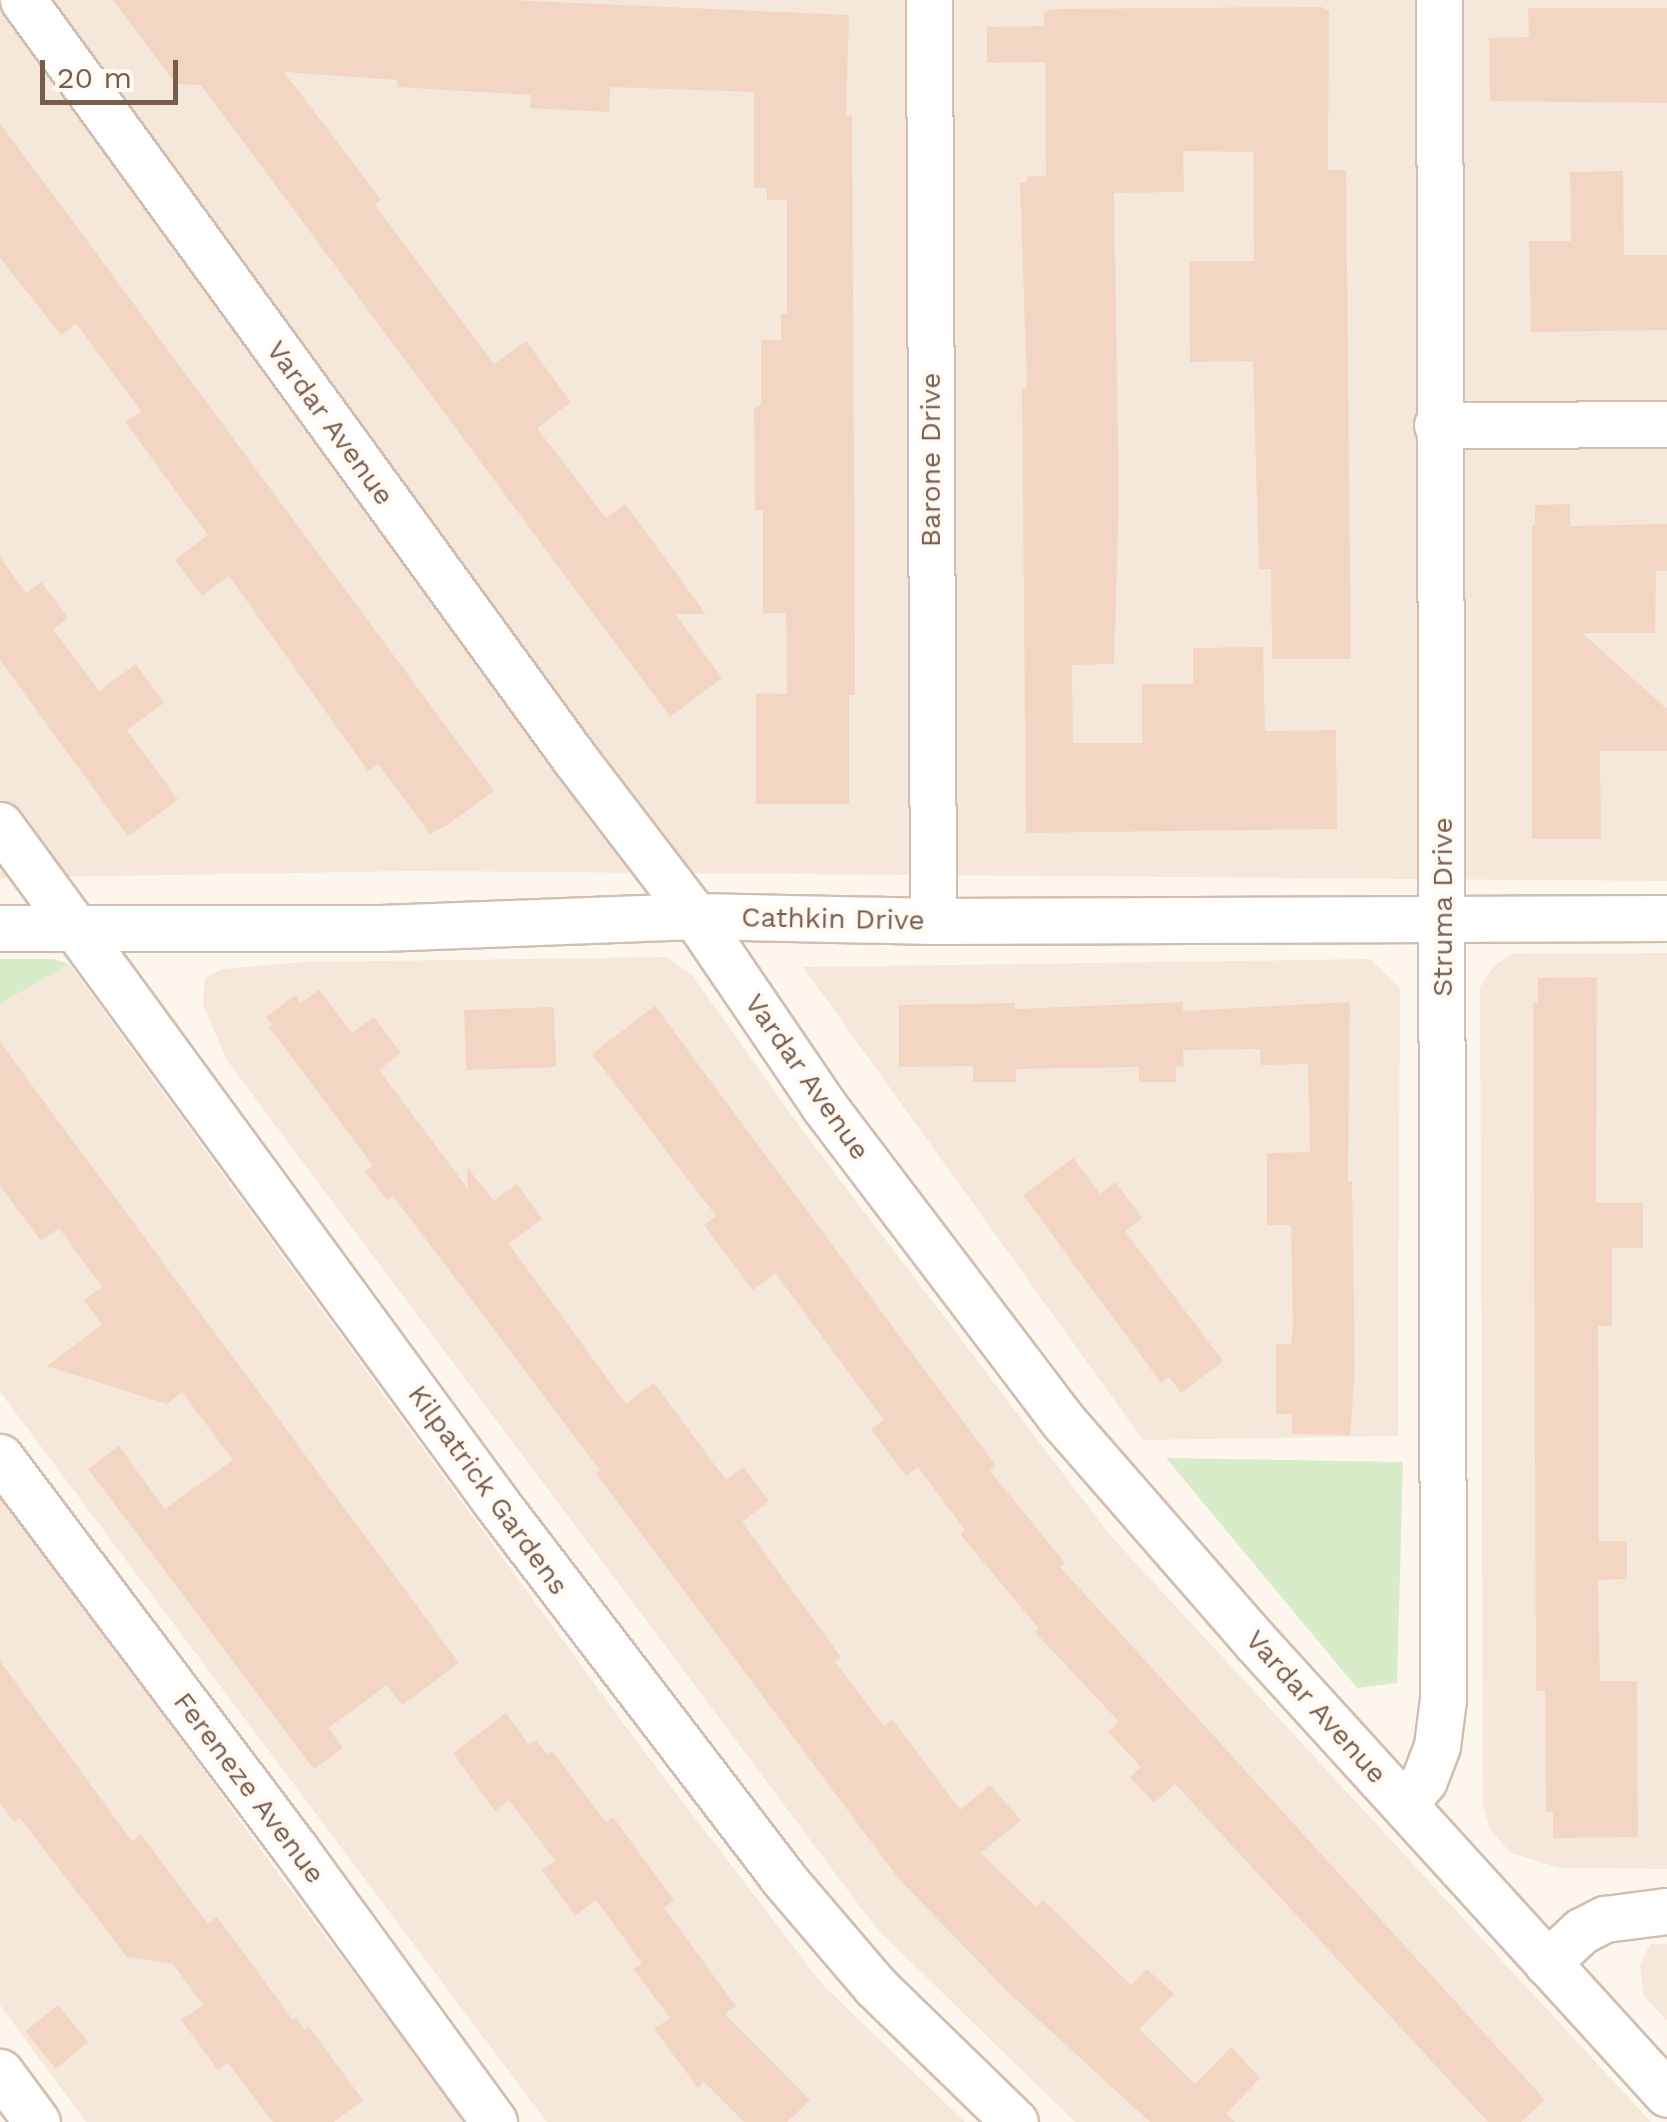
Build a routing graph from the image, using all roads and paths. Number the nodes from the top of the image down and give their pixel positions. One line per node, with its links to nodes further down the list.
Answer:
1 (23, 0): 7 (street, Vardar Avenue)
2 (929, 0): 9 (street, Barone Drive)
3 (1439, 0): 5 (street, Struma Drive)
4 (1667, 424): 5 (street)
5 (1436, 425): 10 (street, Struma Drive)
6 (0, 826): 12 (street, Kilpatrick Gardens)
7 (695, 916): 9 (street, Cathkin Drive); 12 (street, Cathkin Drive); 14 (street, Vardar Avenue)
8 (1667, 918): 10 (street, Cathkin Drive)
9 (932, 921): 10 (street, Cathkin Drive)
10 (1444, 921): 14 (street, Struma Drive)
11 (0, 928): 12 (street, Cathkin Drive)
12 (77, 930): 21 (street, Kilpatrick Gardens)
13 (0, 1457): 20 (street, Fereneze Avenue)
14 (1404, 1804): 16 (street, Vardar Avenue)
15 (1667, 1912): 16 (street)
16 (1548, 1963): 18 (street, Vardar Avenue)
17 (0, 2072): 19 (street)
18 (1667, 2094)
19 (37, 2122)
20 (494, 2122)
21 (1015, 2122)

